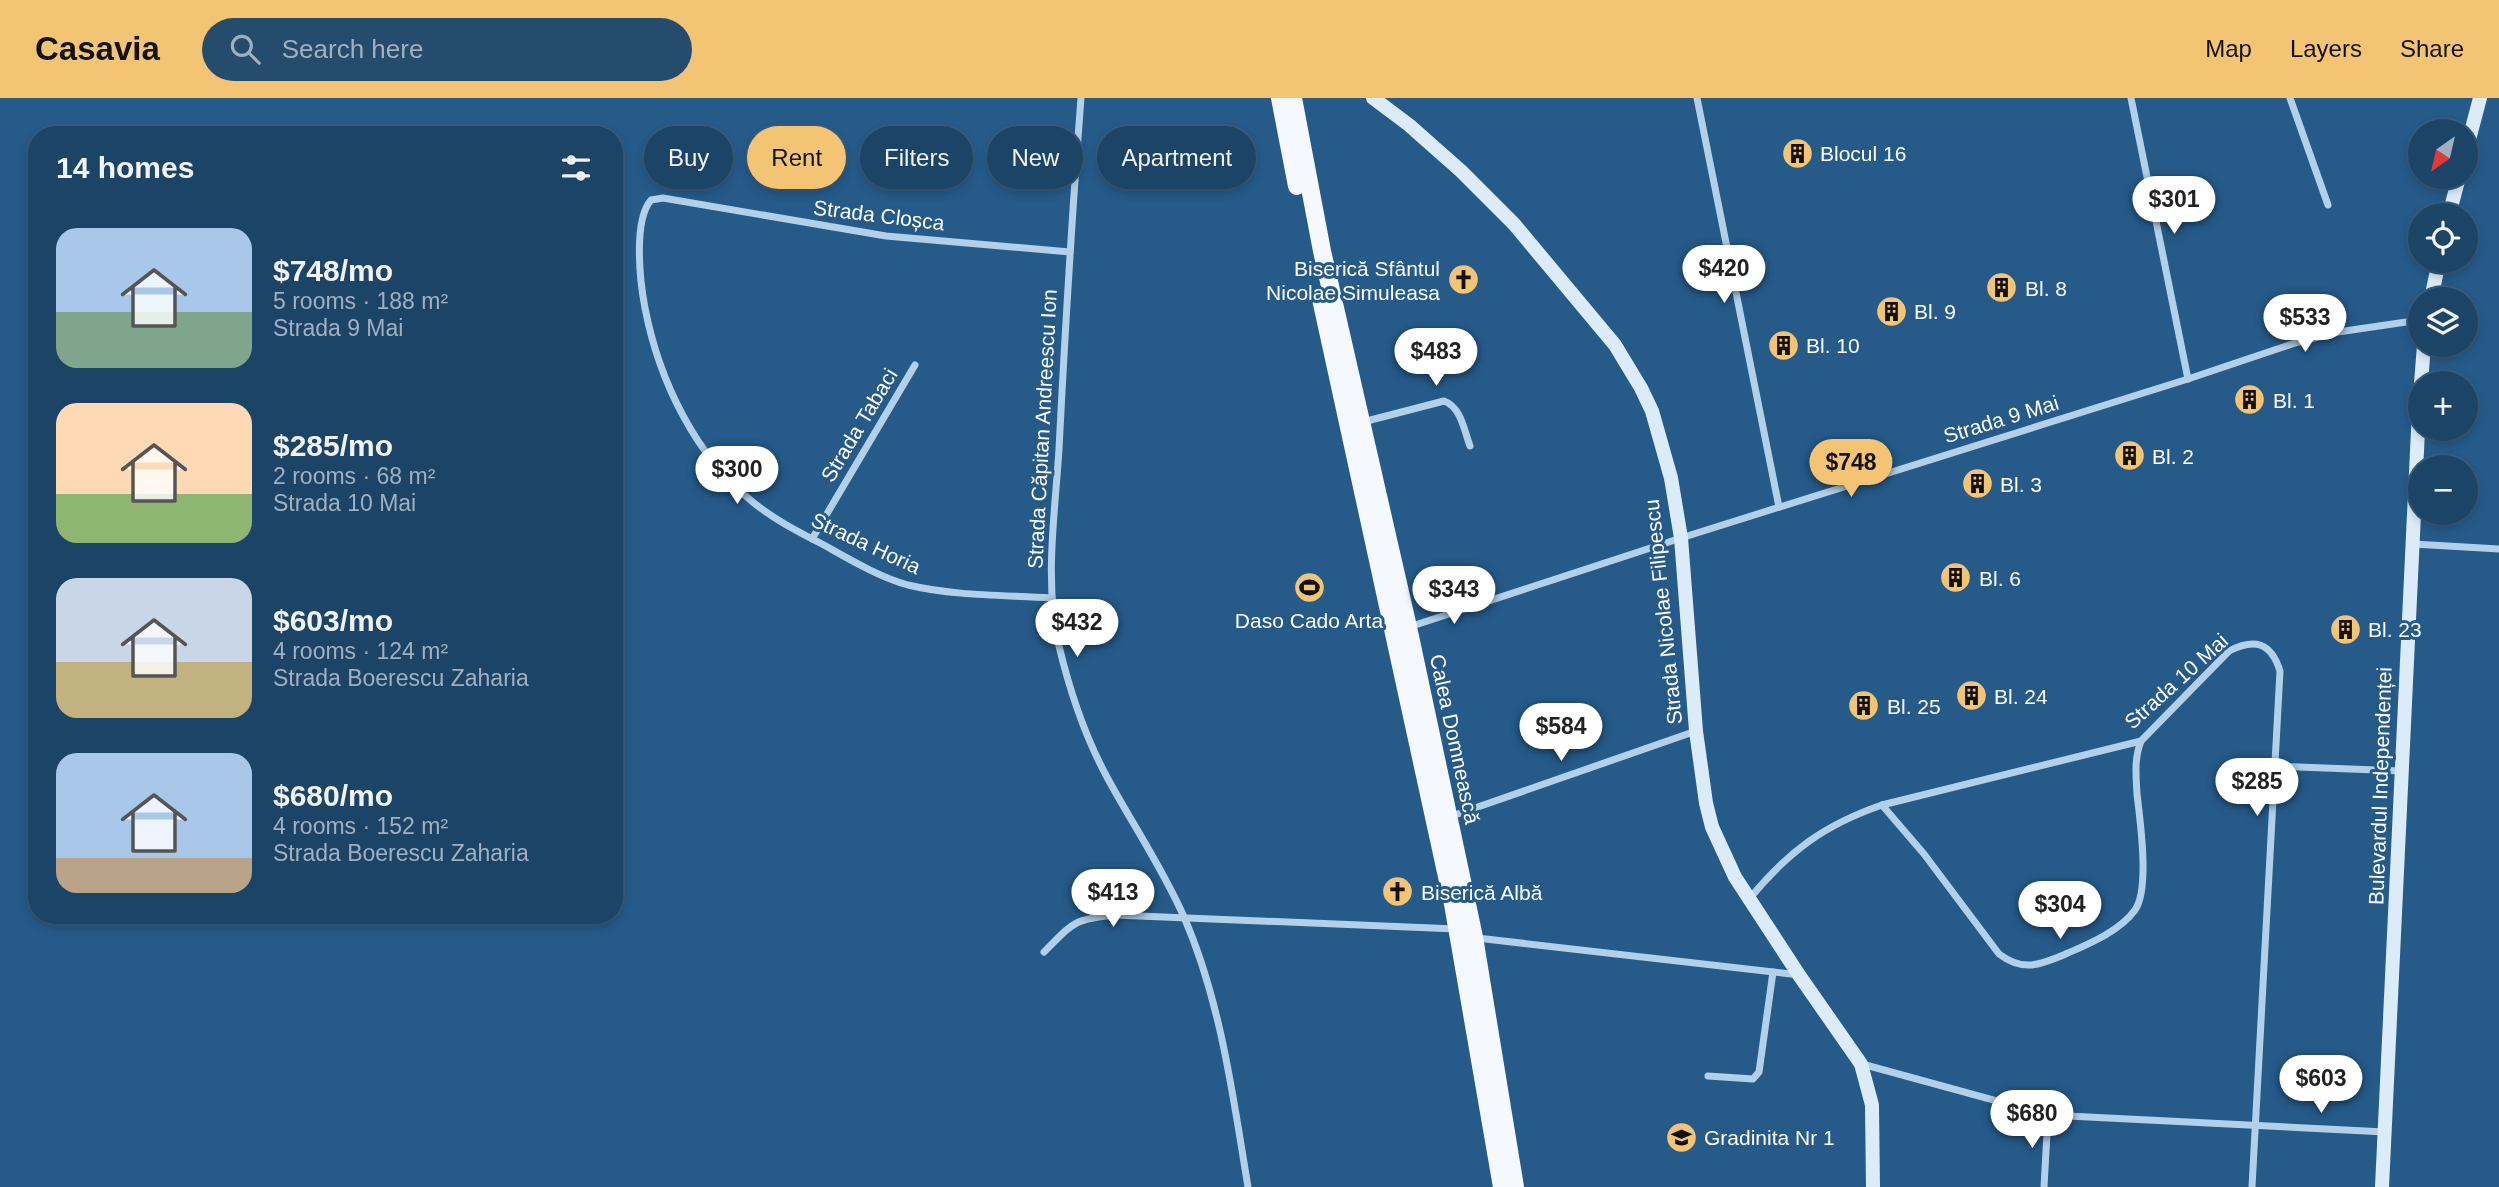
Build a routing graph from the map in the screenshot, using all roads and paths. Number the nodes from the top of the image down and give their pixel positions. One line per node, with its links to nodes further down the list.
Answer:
1 (1081, 98): 12 (street, Strada Căpitan Andreescu Ion)
2 (1280, 98): 25 (main road, Calea Domnească)
3 (1293, 98): 16 (main road, Calea Domnească)
4 (1373, 98): 20 (street, Strada Nicolae Filipescu)
5 (1697, 98): 19 (street)
6 (2131, 98): 15 (street)
7 (2290, 98): 11 (street)
8 (2480, 98): 9 (street)
9 (2474, 119)
10 (647, 205): 12 (street, Strada Cloșca); 21 (street, Strada Horia)
11 (2328, 205)
12 (1070, 251): 24 (street, Strada Căpitan Andreescu Ion)
13 (2408, 322): 15 (street, Strada 9 Mai)
14 (915, 365): 21 (street, Strada Tabaci)
15 (2188, 379): 19 (street, Strada 9 Mai)
16 (1363, 422): 18 (street); 25 (main road, Calea Domnească)
17 (2418, 441): 22 (street, Bulevardul Independenței)
18 (1469, 446)
19 (1779, 507): 20 (street, Strada 9 Mai)
20 (1681, 538): 25 (street, Strada 9 Mai); 26 (street, Strada Nicolae Filipescu)
21 (812, 539): 24 (street, Strada Horia)
22 (2413, 544): 23 (street); 29 (street, Bulevardul Independenței)
23 (2499, 549)
24 (1051, 598): 33 (street, Strada Căpitan Andreescu Ion)
25 (1401, 629): 31 (main road, Calea Domnească)
26 (1696, 731): 31 (street); 32 (street, Strada Nicolae Filipescu)
27 (2141, 741): 28 (street, Strada 10 Mai); 30 (street, Strada 10 Mai); 30 (street)
28 (2274, 766): 29 (street); 42 (street, Strada 10 Mai)
29 (2402, 771): 43 (street, Bulevardul Independenței)
30 (1882, 804): 32 (street, Strada 10 Mai)
31 (1442, 820): 34 (main road, Calea Domnească); 35 (main road, Calea Domnească)
32 (1749, 899): 38 (street, Strada Nicolae Filipescu)
33 (1184, 916): 34 (street); 36 (street); 44 (street, Strada Căpitan Andreescu Ion)
34 (1458, 929): 35 (street); 45 (main road, Calea Domnească)
35 (1475, 937): 37 (street); 46 (main road, Calea Domnească)
36 (1044, 952)
37 (1773, 972): 38 (street); 40 (street)
38 (1799, 975): 39 (street, Strada Nicolae Filipescu)
39 (1861, 1064): 41 (street); 47 (street, Strada Nicolae Filipescu)
40 (1709, 1076)
41 (2048, 1115): 42 (street); 48 (street)
42 (2255, 1125): 43 (street); 49 (street, Strada 10 Mai)
43 (2385, 1132): 50 (street, Bulevardul Independenței)
44 (1248, 1187)
45 (1502, 1187)
46 (1516, 1187)
47 (1873, 1187)
48 (2044, 1187)
49 (2252, 1187)
50 (2382, 1187)

